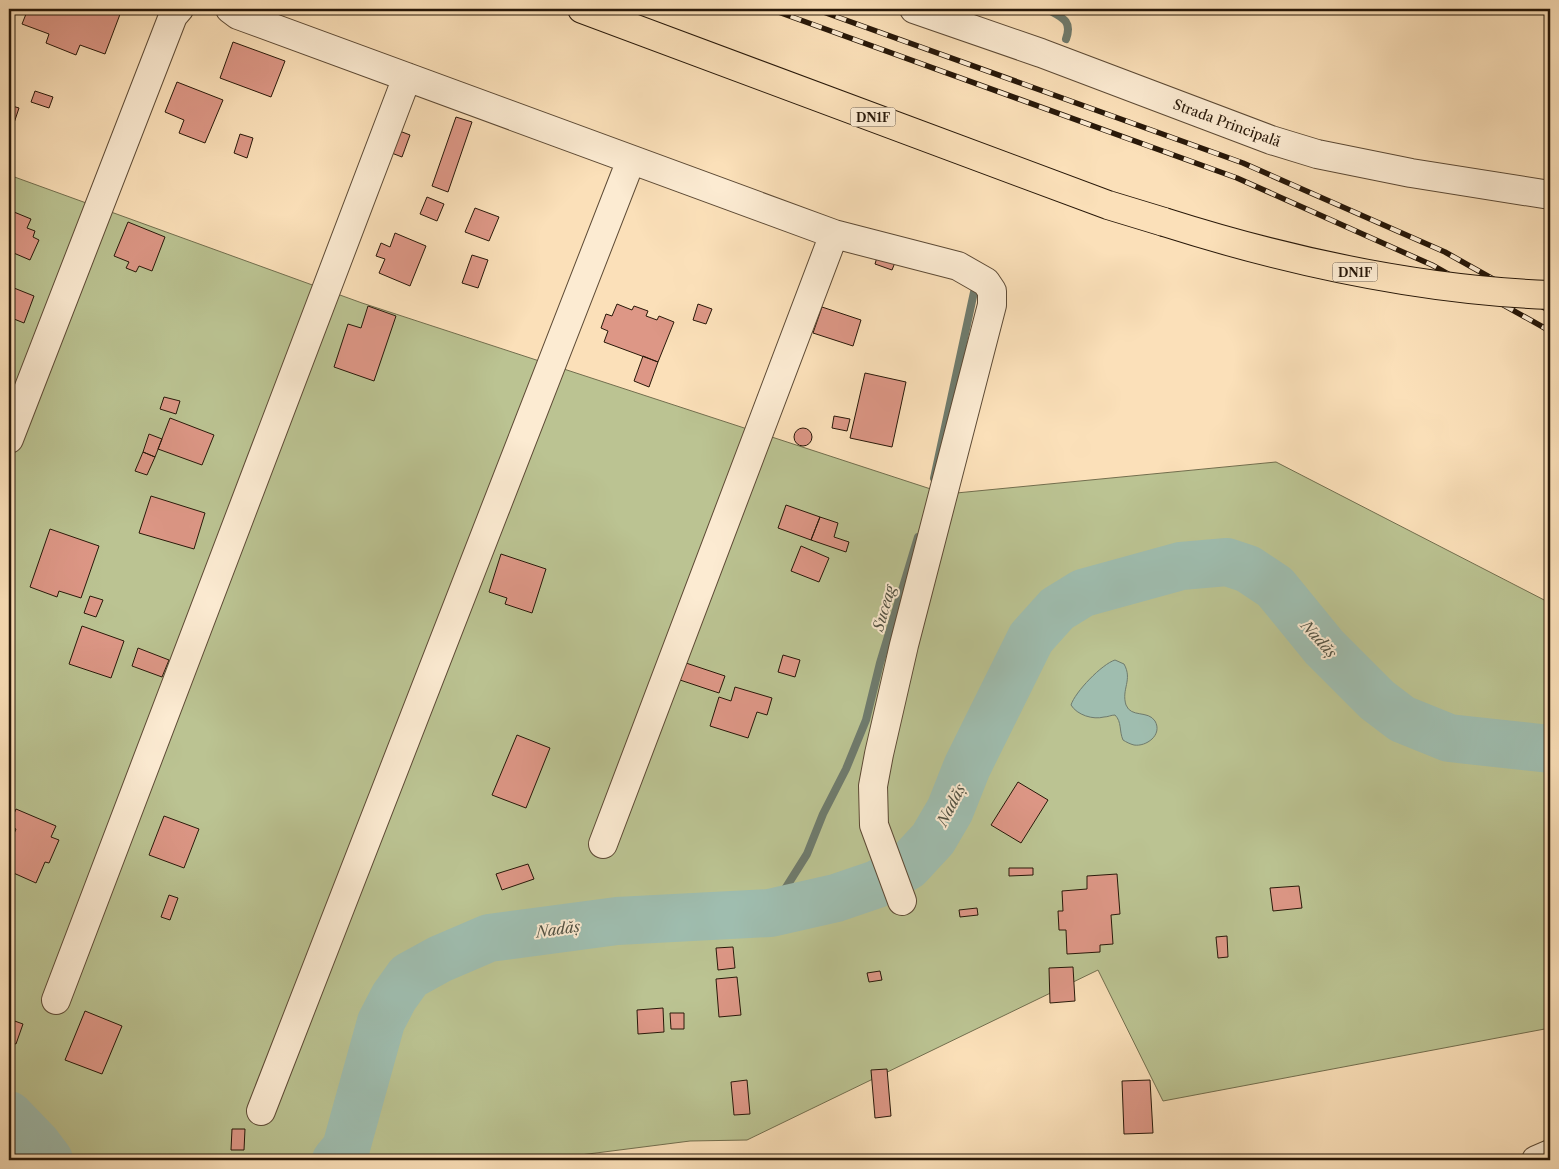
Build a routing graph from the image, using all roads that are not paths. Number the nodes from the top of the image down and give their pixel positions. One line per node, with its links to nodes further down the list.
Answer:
1 (179, 9): 10 (street)
2 (230, 9): 5 (street)
3 (582, 9): 9 (main road, DN1F, bridge)
4 (914, 9): 7 (street, Strada Principală)
5 (407, 78): 6 (street); 13 (street)
6 (631, 160): 8 (street); 14 (street)
7 (1550, 195)
8 (834, 234): 11 (street); 12 (street)
9 (1550, 295)
10 (9, 439)
11 (603, 844)
12 (902, 901)
13 (56, 1000)
14 (261, 1111)
15 (1550, 1154): 16 (street)
16 (1536, 1160)

